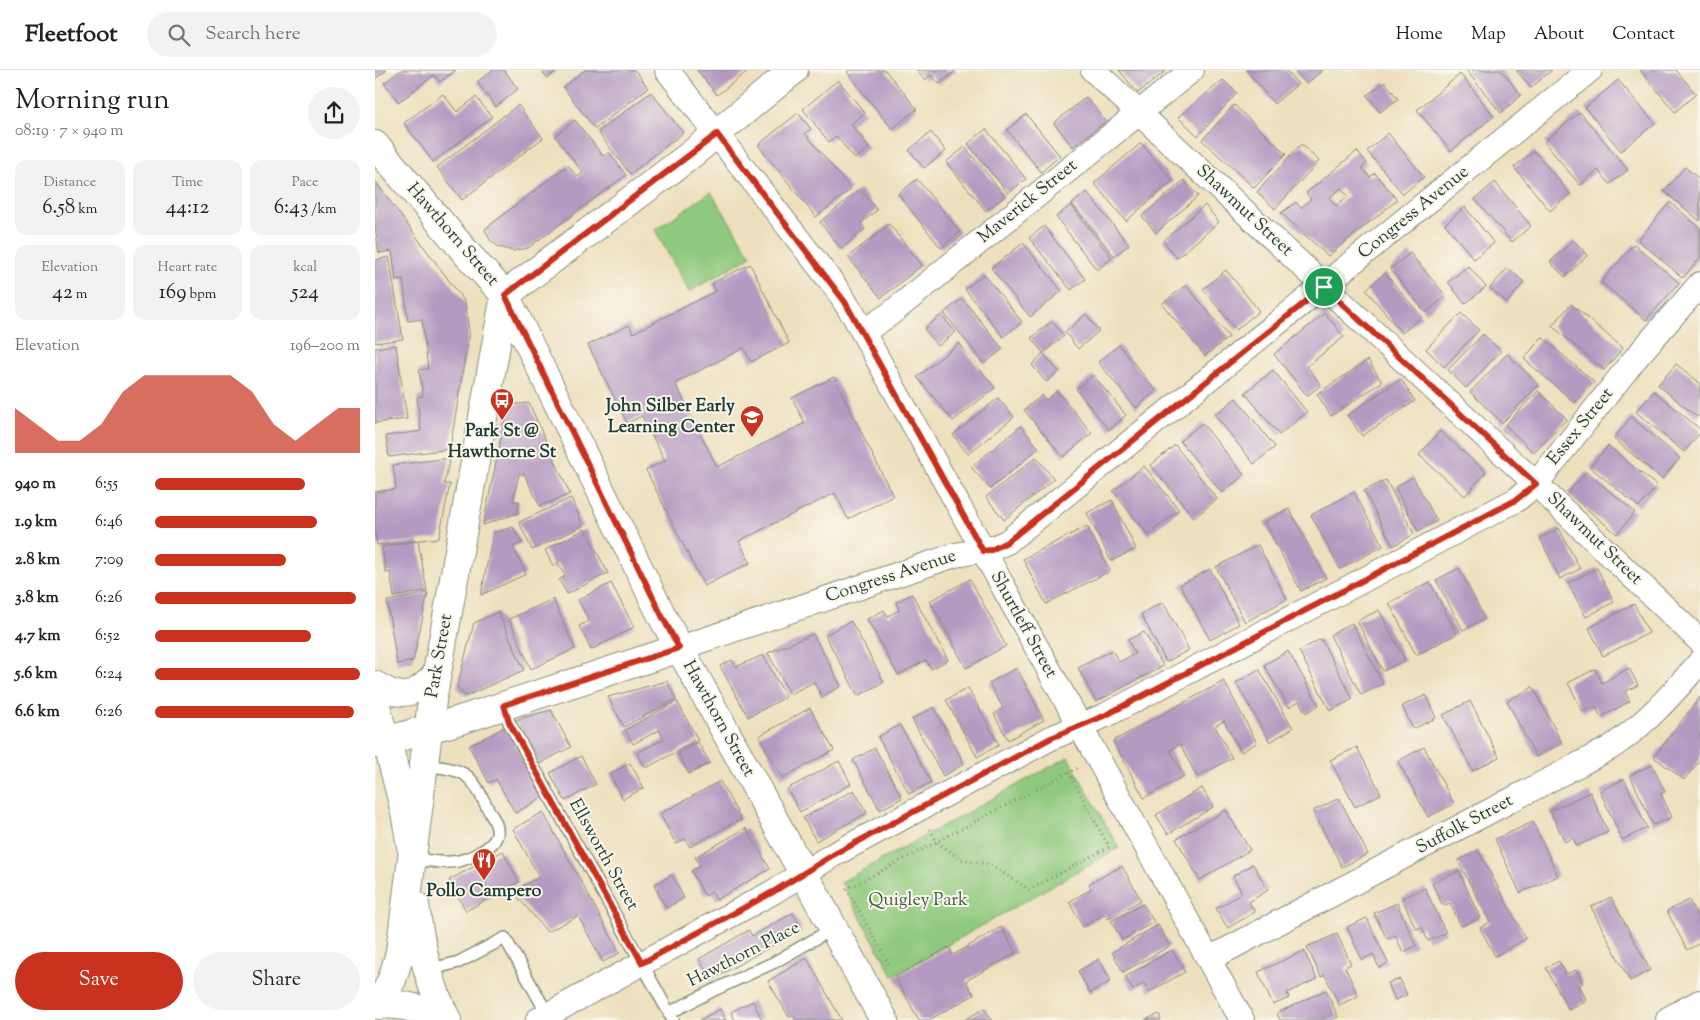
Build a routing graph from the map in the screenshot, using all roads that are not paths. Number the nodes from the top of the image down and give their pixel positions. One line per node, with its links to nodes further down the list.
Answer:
1 (667, 70): 7 (street, Shurtleff Street)
2 (794, 70): 7 (street)
3 (1093, 70): 6 (street, Shawmut Street)
4 (1192, 70): 6 (street, Maverick Street)
5 (1590, 70): 10 (street, Congress Avenue)
6 (1139, 113): 10 (street, Shawmut Street); 12 (street, Maverick Street)
7 (717, 134): 11 (street); 12 (street, Shurtleff Street)
8 (377, 148): 11 (street, Hawthorn Street)
9 (1700, 284): 13 (street, Essex Street)
10 (1324, 287): 13 (street, Shawmut Street); 14 (street, Congress Avenue)
11 (505, 295): 16 (street, Hawthorn Street); 18 (street, Park Street)
12 (863, 332): 14 (street, Shurtleff Street)
13 (1536, 484): 15 (street, Shawmut Street); 22 (street, Essex Street)
14 (983, 551): 16 (street, Congress Avenue); 22 (street, Shurtleff Street)
15 (1700, 641)
16 (679, 648): 21 (street, Congress Avenue); 27 (street, Hawthorn Street)
17 (1700, 662): 29 (street, Suffolk Street)
18 (437, 672): 19 (street); 23 (street, Park Street)
19 (375, 683)
20 (375, 693): 24 (street)
21 (504, 705): 23 (street, Congress Avenue); 30 (lane, Ellsworth Street)
22 (1079, 727): 27 (street, Essex Street); 29 (street, Shurtleff Street)
23 (427, 730): 24 (street, Congress Avenue); 25 (street, Park Street)
24 (381, 742): 26 (street)
25 (423, 765): 26 (street, Park Street); 26 (lane)
26 (412, 858): 31 (street); 33 (street, Park Street)
27 (803, 873): 28 (street, Hawthorn Street); 30 (street, Essex Street)
28 (834, 928): 35 (lane, Hawthorn Place); 38 (street, Hawthorn Street)
29 (1209, 959): 39 (street, Shurtleff Street)
30 (642, 963): 34 (street, Essex Street); 35 (lane, Ellsworth Street)
31 (428, 970): 34 (lane); 37 (street)
32 (1700, 1004): 40 (street)
33 (377, 1008): 36 (street)
34 (543, 1017)
35 (671, 1017)
36 (440, 1020)
37 (447, 1020)
38 (884, 1020)
39 (1241, 1020)
40 (1670, 1020)

